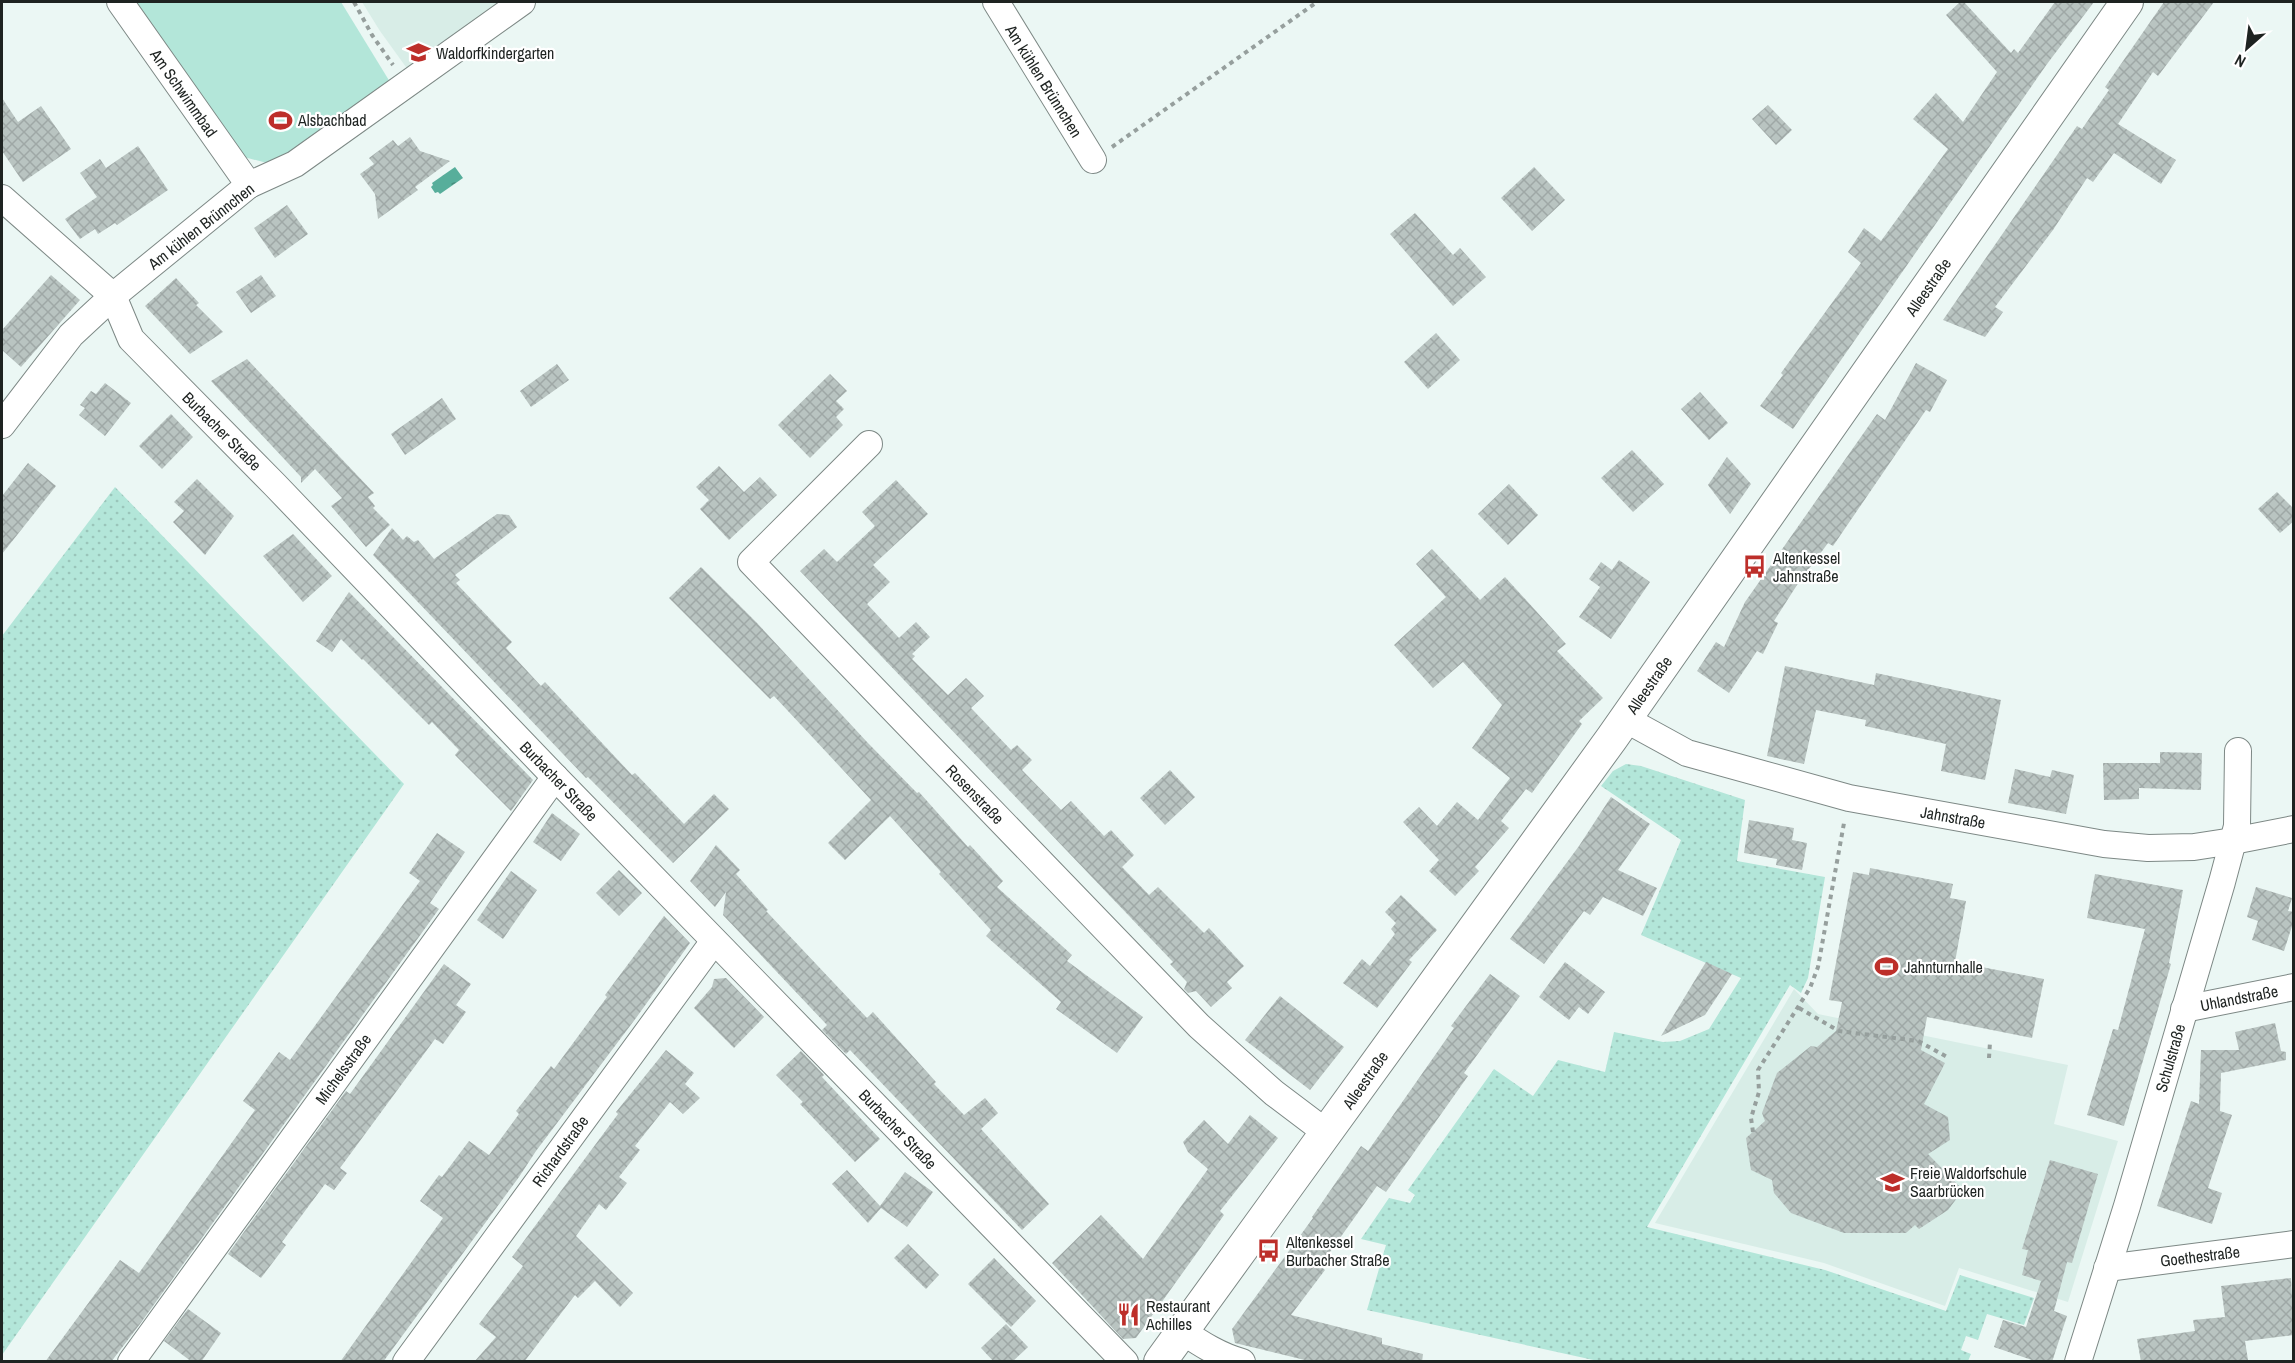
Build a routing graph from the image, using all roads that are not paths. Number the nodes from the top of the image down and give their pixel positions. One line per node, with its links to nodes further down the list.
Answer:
1 (120, 2): 6 (street, Am Schwimmbad)
2 (522, 2): 6 (street, Am kühlen Brünnchen)
3 (996, 2): 5 (street, Am kühlen Brünnchen)
4 (2127, 2): 11 (street, Alleestraße)
5 (1093, 160)
6 (249, 185): 8 (street, Am kühlen Brünnchen)
7 (2, 198): 8 (street, Burbacher Straße)
8 (113, 296): 9 (street, Am kühlen Brünnchen); 13 (street, Burbacher Straße)
9 (2, 425)
10 (869, 444): 19 (street, Rosenstraße)
11 (1625, 719): 15 (street, Jahnstraße); 19 (street, Alleestraße)
12 (2238, 751): 15 (street, Schulstraße)
13 (555, 777): 16 (street, Burbacher Straße); 23 (street, Michelsstraße)
14 (2294, 829): 15 (street, Jahnstraße)
15 (2233, 842): 18 (street, Schulstraße)
16 (714, 941): 24 (street, Richardstraße); 25 (street, Burbacher Straße)
17 (2294, 987): 18 (street, Uhlandstraße)
18 (2184, 1009): 21 (street, Schulstraße)
19 (1327, 1133): 22 (street, Alleestraße)
20 (2294, 1244): 21 (street, Goethestraße)
21 (2107, 1268): 28 (street, Schulstraße)
22 (1182, 1331): 26 (street, Alleestraße); 27 (street)
23 (131, 1362)
24 (406, 1362)
25 (1125, 1362)
26 (1160, 1362)
27 (1242, 1362)
28 (2078, 1362)

